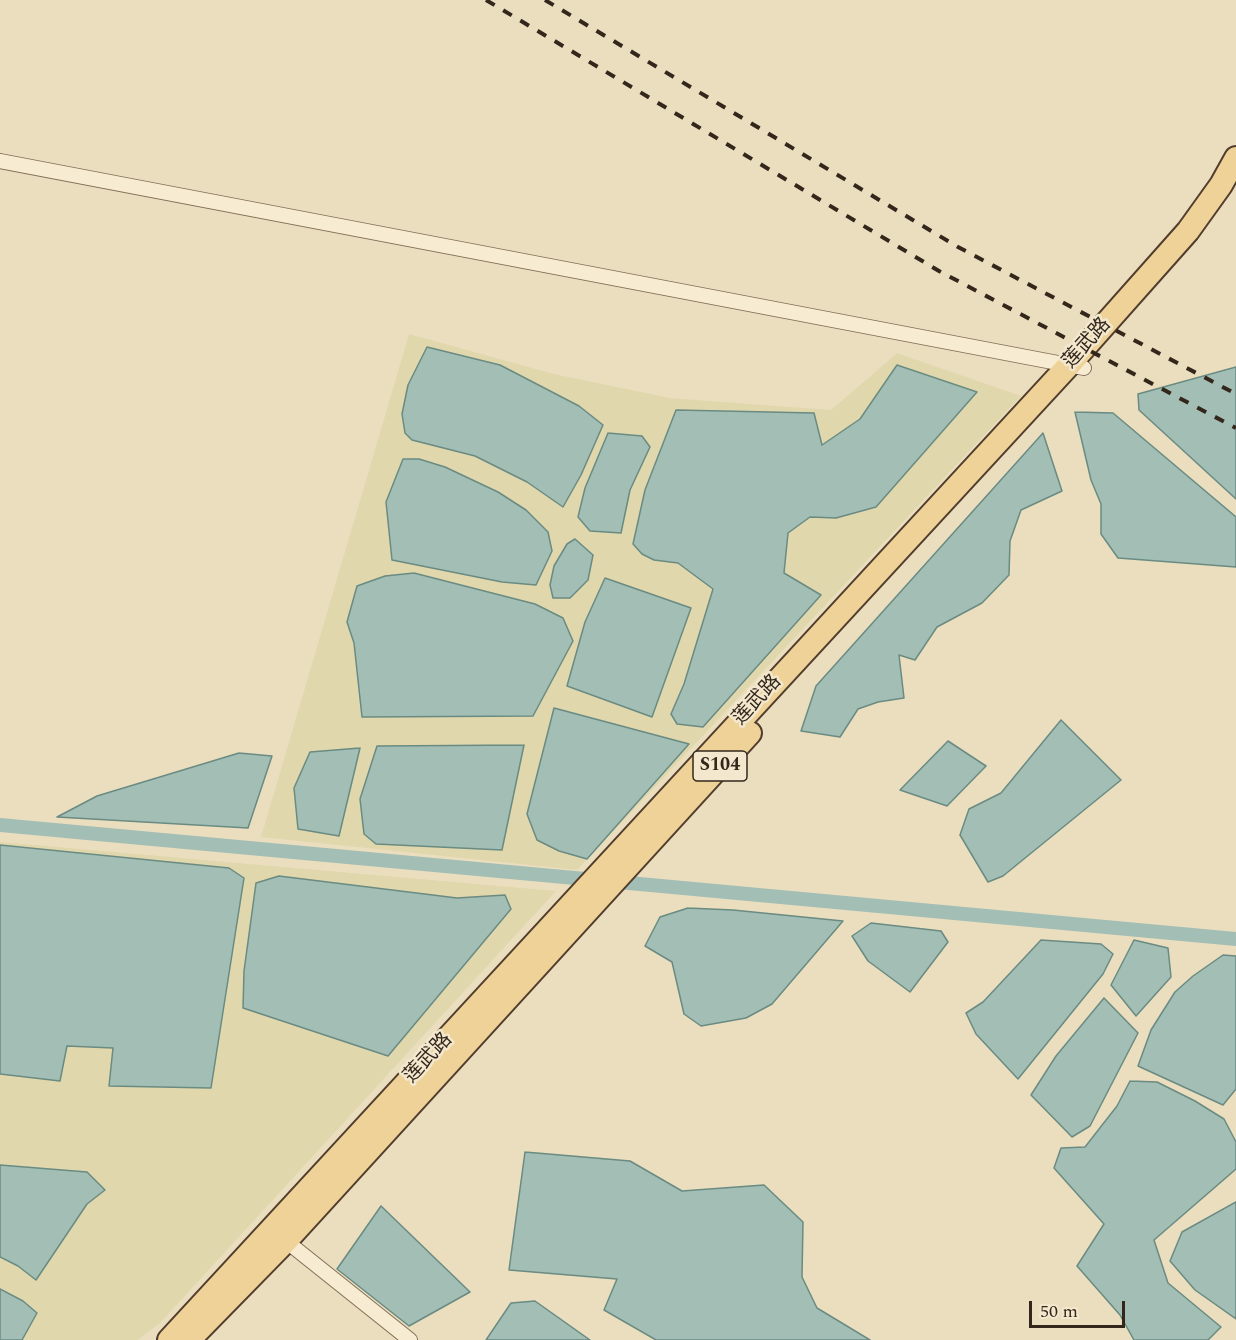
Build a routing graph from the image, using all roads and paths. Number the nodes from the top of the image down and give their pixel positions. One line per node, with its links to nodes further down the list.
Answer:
1 (1236, 158): 4 (main road, 莲武路)
2 (0, 161): 4 (street)
3 (1236, 180): 4 (main road, 莲武路 / S104)
4 (1076, 367): 5 (main road, 莲武路 / S104); 6 (main road, 莲武路)
5 (286, 1241): 7 (main road, 莲武路 / S104); 8 (street)
6 (169, 1340)
7 (189, 1340)
8 (410, 1340)

